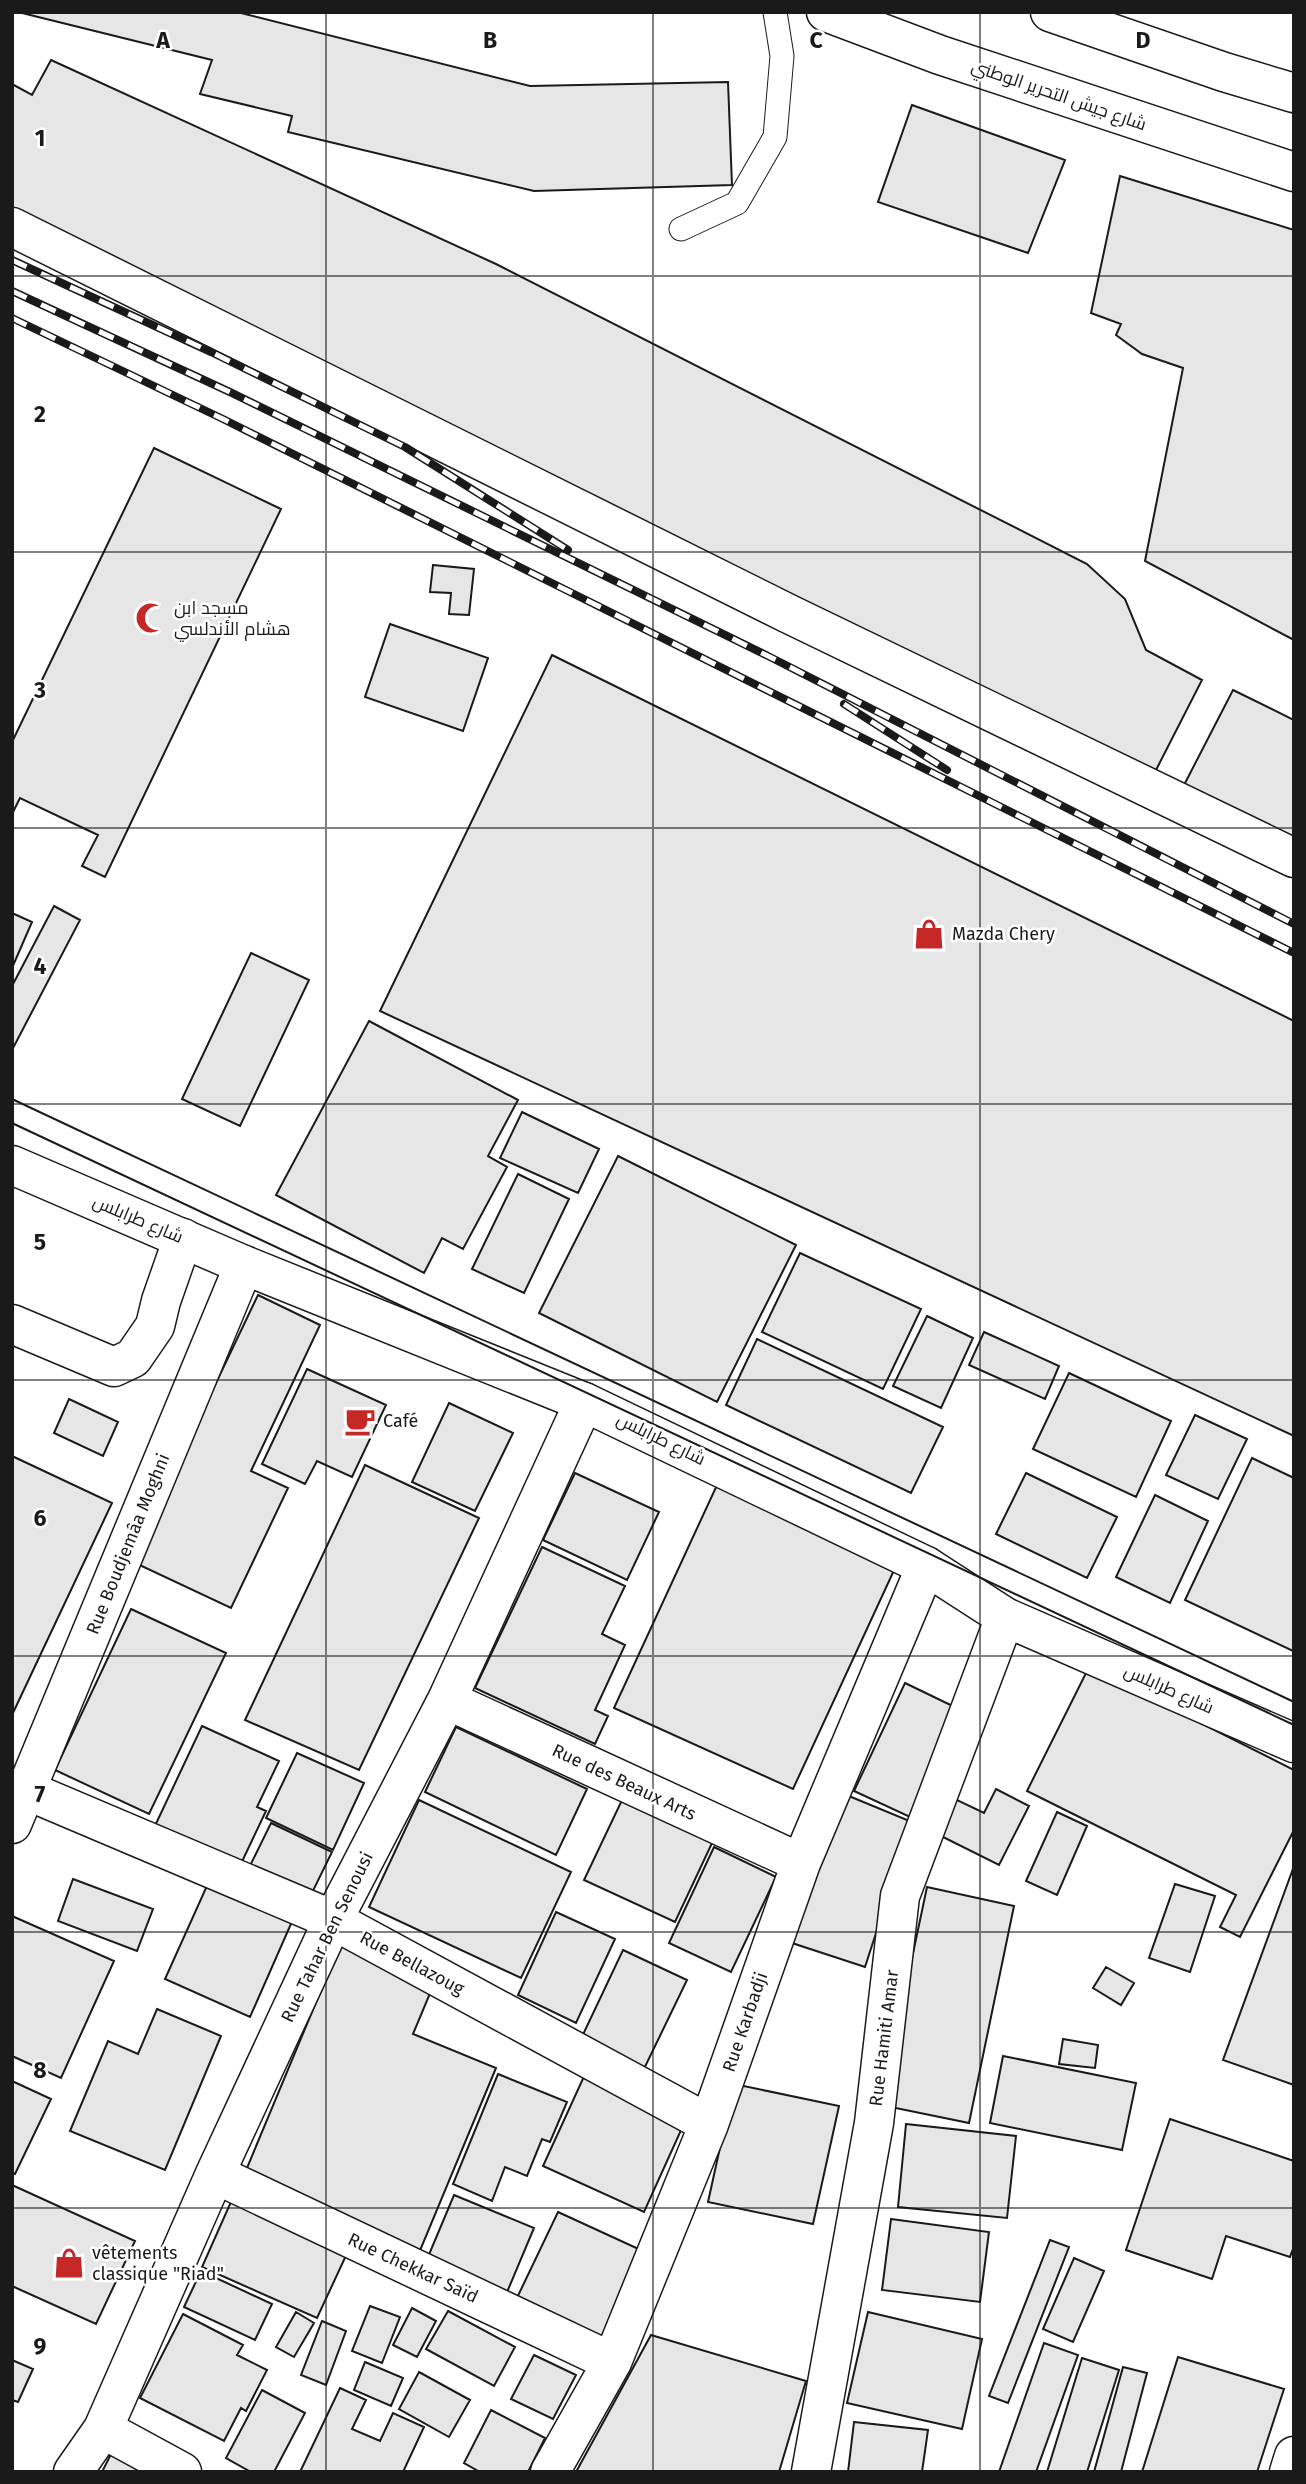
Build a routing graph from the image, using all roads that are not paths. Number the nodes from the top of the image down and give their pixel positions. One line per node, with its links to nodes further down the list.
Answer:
1 (775, 12): 7 (lane)
2 (826, 12): 5 (main road, شارع جيش التحرير الوطني)
3 (1050, 12): 4 (main road)
4 (1294, 93)
5 (1294, 172)
6 (12, 227): 8 (main road)
7 (681, 229)
8 (1294, 858)
9 (12, 1166): 10 (main road, شارع طرابلس)
10 (183, 1238): 11 (main road, شارع طرابلس); 12 (main road)
11 (244, 1265): 13 (main road, شارع طرابلس); 18 (main road, Rue Boudjemâa Moghni)
12 (12, 1324)
13 (584, 1402): 14 (main road, شارع طرابلس); 16 (main road, Rue Tahar Ben Senousi)
14 (926, 1566): 15 (main road, شارع طرابلس); 19 (main road, Rue Karbadji)
15 (1005, 1617): 17 (main road, شارع طرابلس); 29 (main road, Rue Hamiti Amar)
16 (447, 1700): 19 (main road, Rue des Beaux Arts); 20 (main road, Rue Tahar Ben Senousi)
17 (1294, 1743)
18 (17, 1799): 20 (main road, Rue Bellazoug)
19 (801, 1863): 21 (main road, Rue Karbadji)
20 (333, 1920): 21 (main road, Rue Bellazoug); 22 (main road, Rue Tahar Ben Senousi)
21 (709, 2124): 23 (main road, Rue Karbadji)
22 (215, 2174): 23 (main road, Rue Chekkar Saïd); 24 (main road, Rue Tahar Ben Senousi)
23 (612, 2362): 28 (main road, Rue Karbadji)
24 (103, 2430): 26 (main road, Rue Tahar Ben Senousi); 27 (main road)
25 (1294, 2456): 30 (main road)
26 (73, 2472)
27 (182, 2472)
28 (550, 2472)
29 (811, 2472)
30 (1289, 2472)

